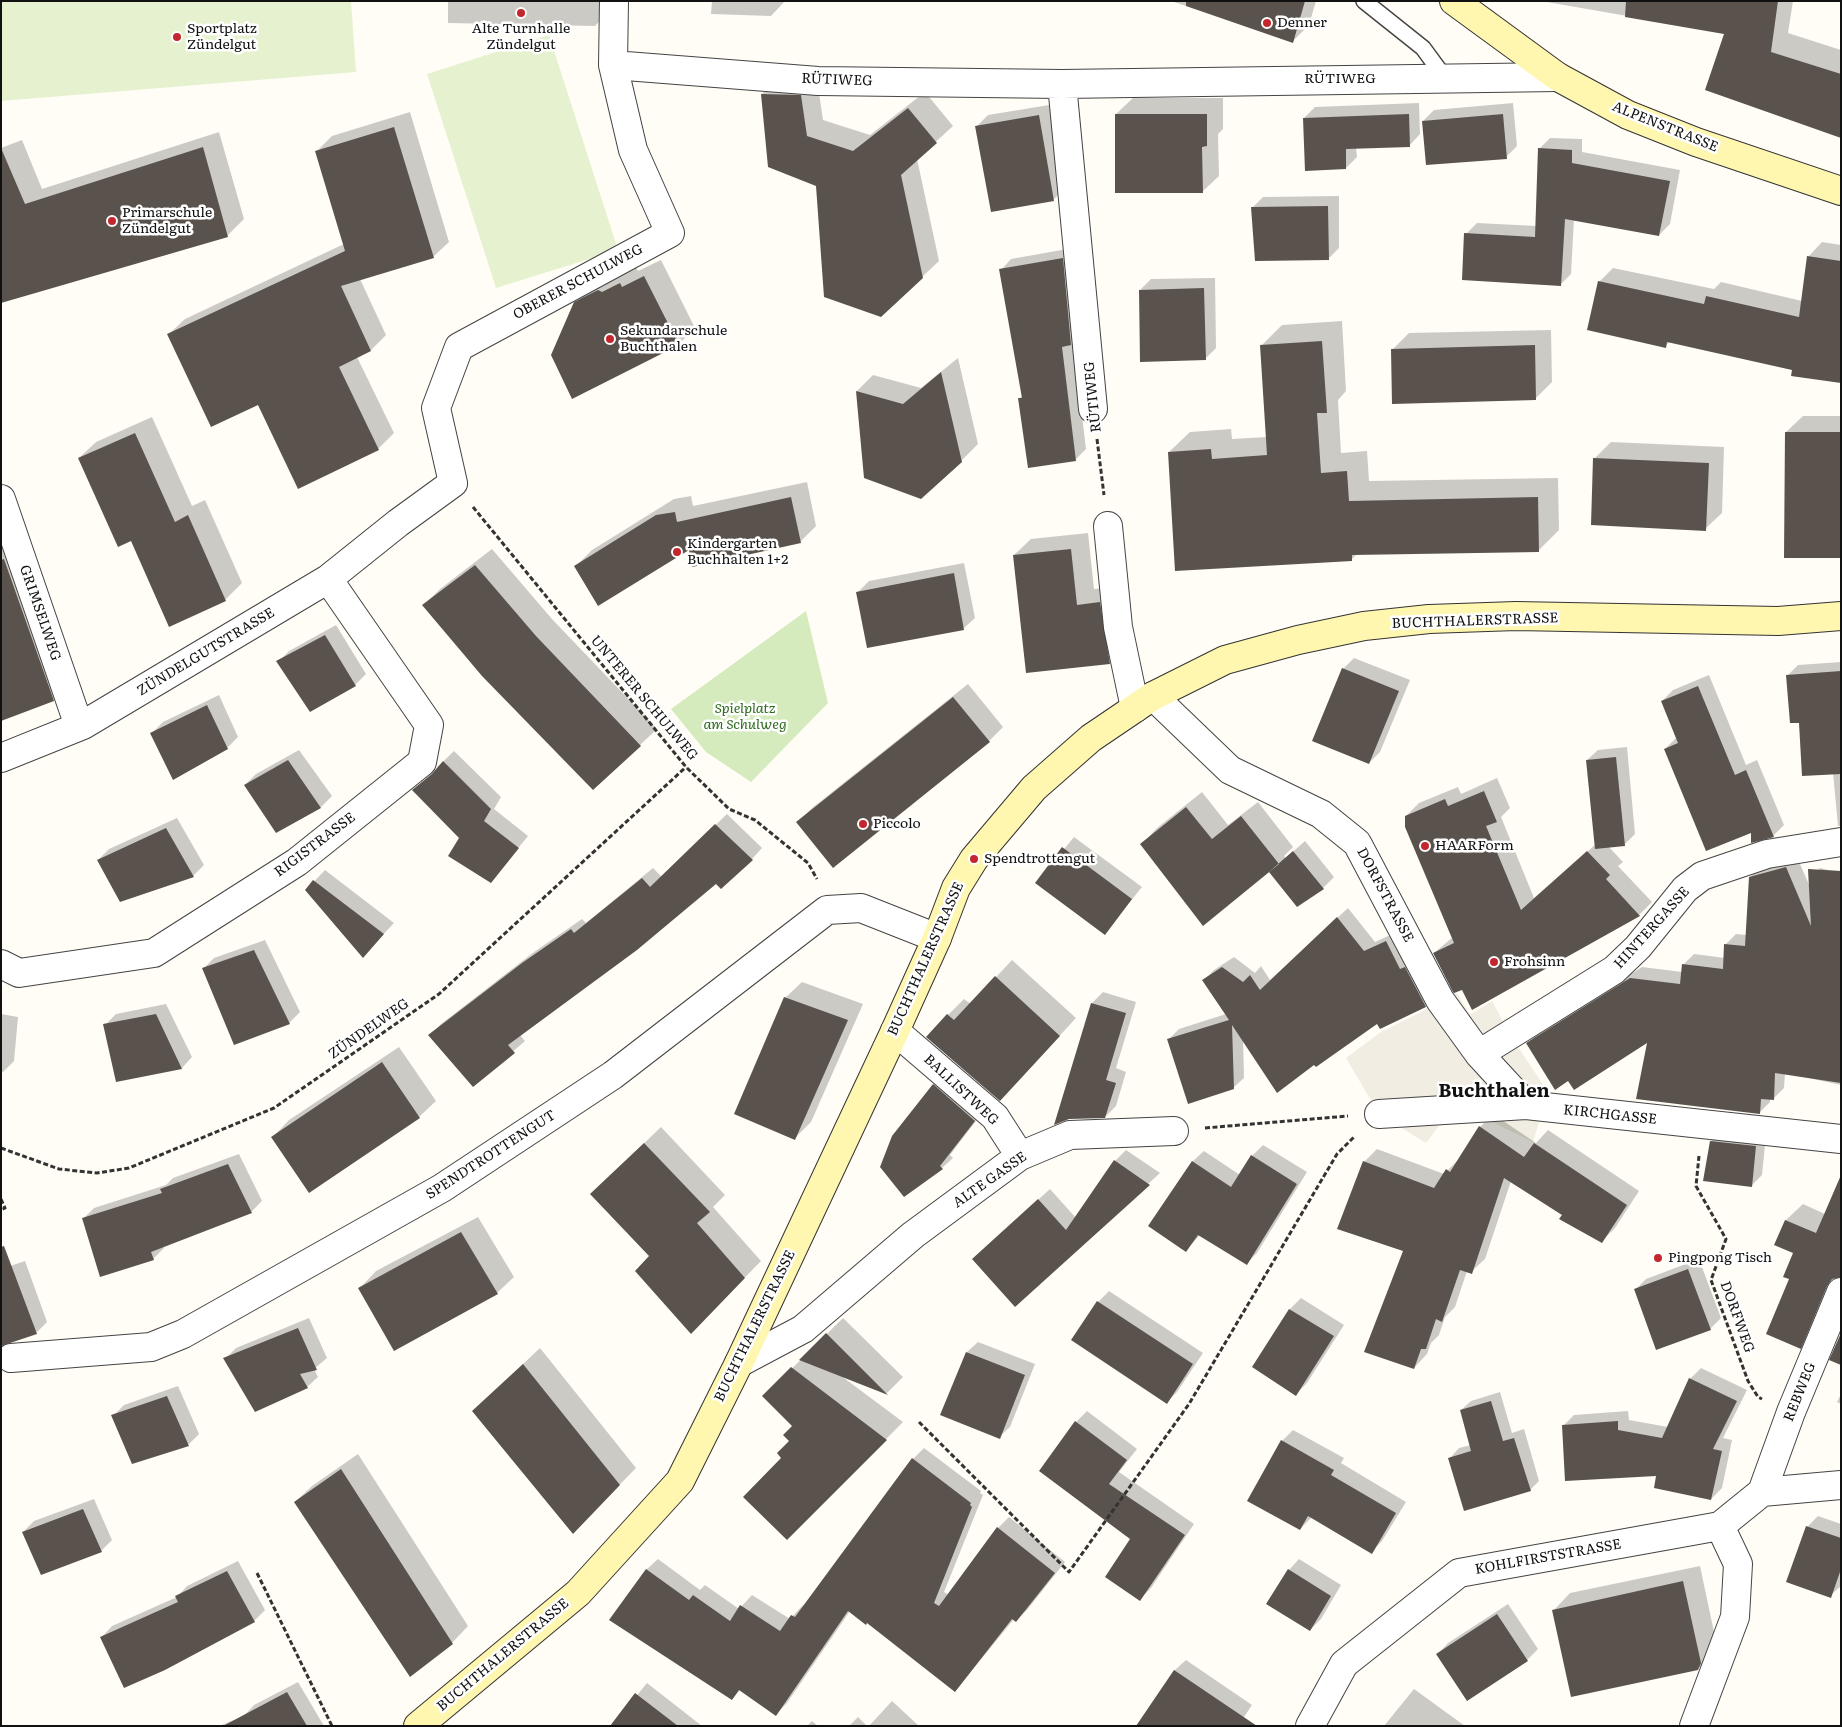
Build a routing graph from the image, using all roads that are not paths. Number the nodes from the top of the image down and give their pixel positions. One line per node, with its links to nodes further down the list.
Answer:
1 (614, 1): 4 (street, OBERER SCHULWEG)
2 (1364, 1): 6 (lane)
3 (1454, 1): 5 (street, ALPENSTRASSE)
4 (613, 65): 7 (street, RÜTIWEG); 11 (street, OBERER SCHULWEG)
5 (1558, 77): 6 (street, RÜTIWEG); 8 (street, ALPENSTRASSE)
6 (1445, 78): 7 (street, RÜTIWEG)
7 (1062, 84): 9 (street, RÜTIWEG)
8 (1841, 191)
9 (1093, 409)
10 (1, 499): 16 (street, GRIMSELWEG)
11 (398, 523): 13 (street, ZÜNDELGUTSTRASSE)
12 (1108, 526): 15 (street)
13 (328, 579): 16 (street, ZÜNDELGUTSTRASSE); 20 (street, RIGISTRASSE)
14 (1841, 616): 15 (street, BUCHTHALERSTRASSE)
15 (1144, 702): 19 (street, BUCHTHALERSTRASSE); 22 (street, DORFSTRASSE)
16 (79, 726): 17 (street, ZÜNDELGUTSTRASSE)
17 (1, 758)
18 (1841, 842): 22 (street, HINTERGASSE)
19 (937, 938): 21 (street, BUCHTHALERSTRASSE); 29 (street, SPENDTROTTENGUT)
20 (1, 964)
21 (894, 1031): 27 (street, BALLISTWEG); 30 (street, BUCHTHALERSTRASSE)
22 (1479, 1054): 23 (street, DORFSTRASSE)
23 (1526, 1106): 24 (street, KIRCHGASSE); 26 (street, KIRCHGASSE)
24 (1379, 1114)
25 (1174, 1131): 27 (street, ALTE GASSE)
26 (1841, 1139)
27 (1020, 1156): 30 (street, ALTE GASSE)
28 (1841, 1292): 32 (street, REBWEG)
29 (11, 1358)
30 (739, 1363): 34 (street, BUCHTHALERSTRASSE)
31 (1841, 1485): 32 (street)
32 (1762, 1492): 33 (street, KOHLFIRSTSTRASSE)
33 (1720, 1526): 35 (street, KOHLFIRSTSTRASSE); 36 (street)
34 (418, 1726)
35 (1310, 1726)
36 (1694, 1726)

